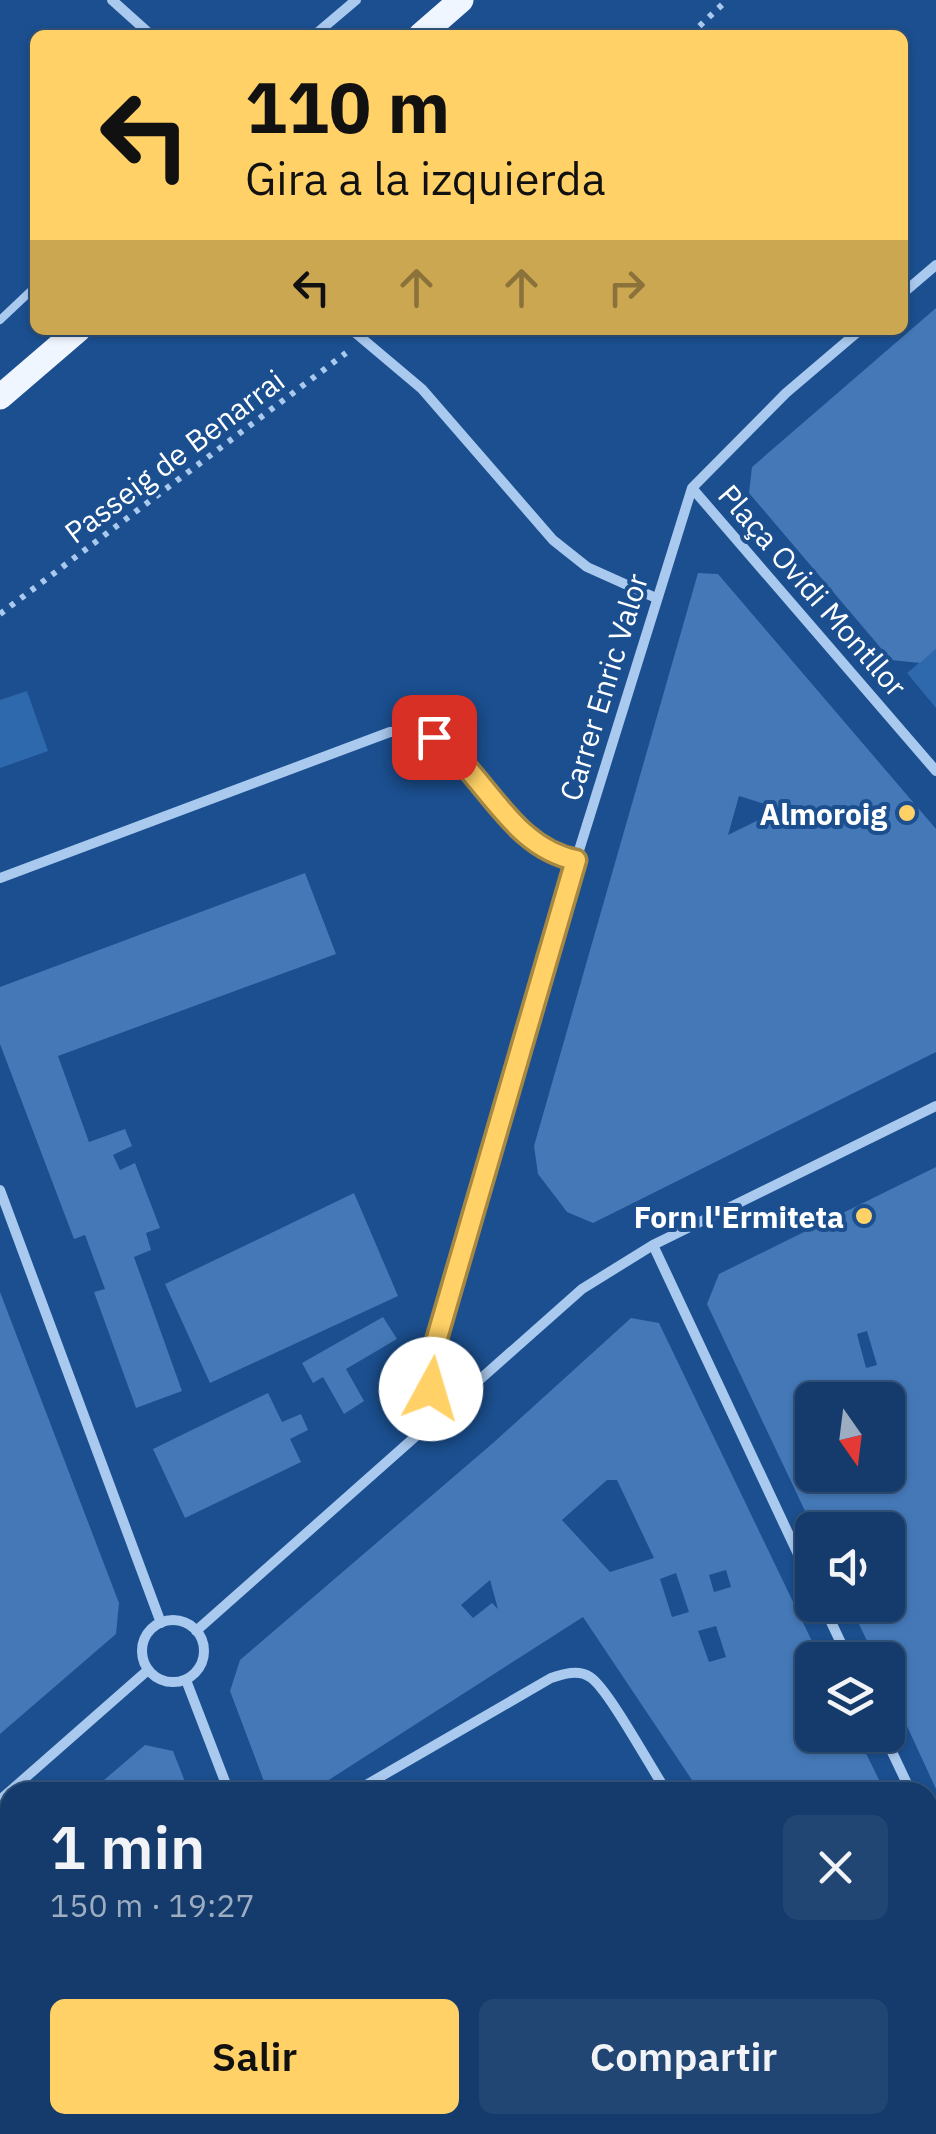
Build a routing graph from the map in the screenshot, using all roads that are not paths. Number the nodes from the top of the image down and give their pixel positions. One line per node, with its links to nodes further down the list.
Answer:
1 (112, 0): 4 (street)
2 (356, 0): 5 (street)
3 (462, 0): 6 (main road)
4 (145, 30)
5 (321, 30)
6 (427, 30)
7 (936, 266): 8 (street)
8 (908, 289)
9 (30, 292): 10 (lane)
10 (0, 320)
11 (72, 335): 14 (main road)
12 (358, 335): 16 (street)
13 (854, 335): 15 (street, Carrer Enric Valor)
14 (0, 398)
15 (692, 488): 16 (street, Carrer Enric Valor); 17 (street, Plaça Ovidi Montllor)
16 (656, 598): 18 (street, Carrer Enric Valor)
17 (936, 771)
18 (576, 860): 19 (street); 23 (street, Carrer Enric Valor)
19 (0, 878)
20 (936, 1106): 22 (street)
21 (0, 1190): 25 (street)
22 (653, 1245): 23 (street); 24 (street)
23 (447, 1407): 26 (street)
24 (795, 1548)
25 (161, 1623): 26 (street); 27 (street)
26 (196, 1632): 28 (street)
27 (148, 1670): 28 (street); 30 (street)
28 (186, 1680): 31 (street)
29 (892, 1752): 34 (street)
30 (20, 1782)
31 (224, 1782)
32 (371, 1782): 33 (street)
33 (661, 1782)
34 (906, 1782)

